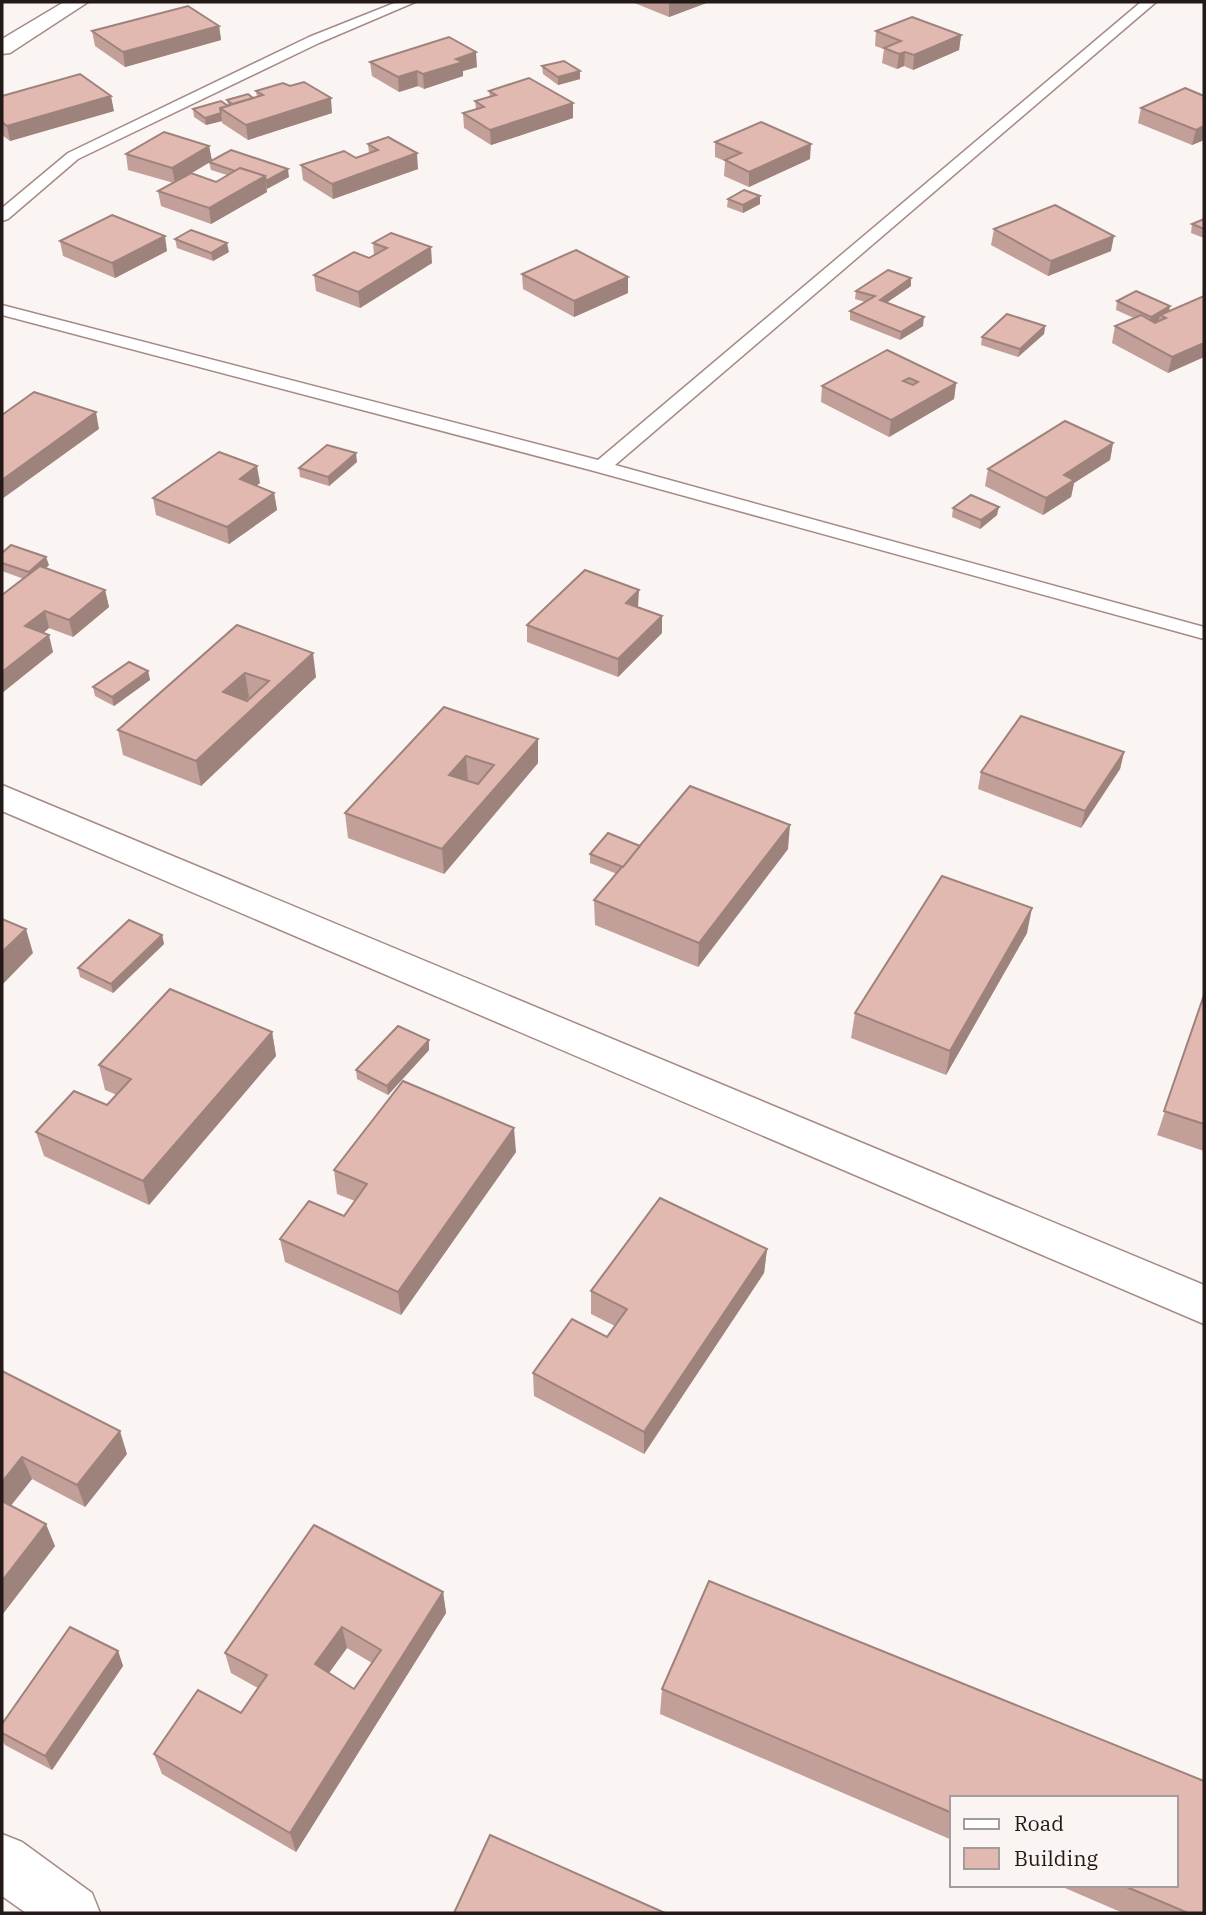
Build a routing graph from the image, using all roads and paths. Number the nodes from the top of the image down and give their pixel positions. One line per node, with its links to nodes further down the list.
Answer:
1 (78, 2): 4 (street)
2 (408, 2): 5 (lane)
3 (1149, 2): 7 (lane)
4 (2, 48)
5 (2, 216)
6 (2, 310): 7 (lane)
7 (601, 467): 8 (lane)
8 (1204, 633)
9 (2, 797): 10 (street)
10 (1204, 1305)
11 (2, 1862): 12 (street)
12 (72, 1913)

